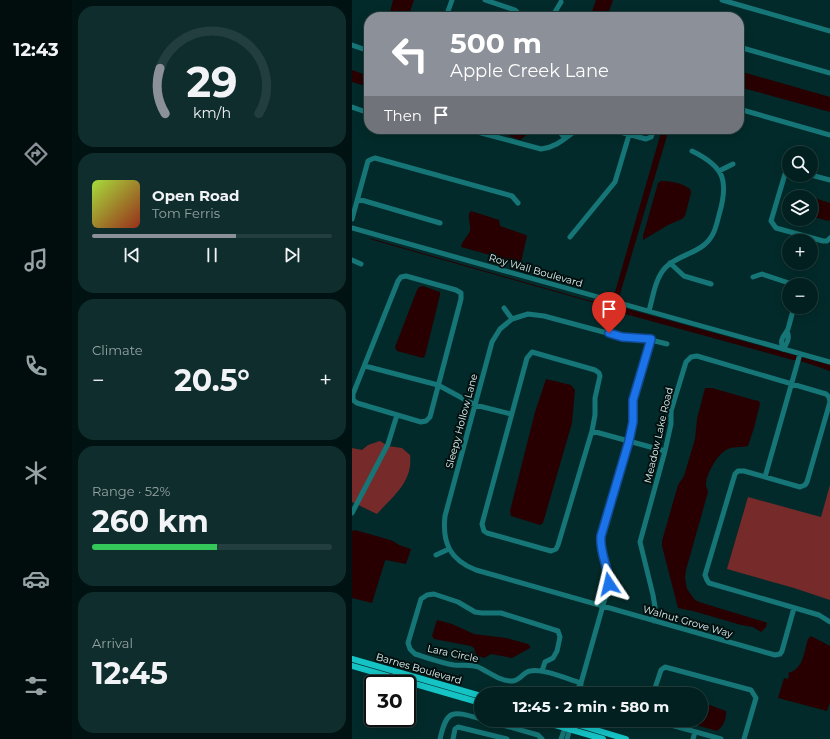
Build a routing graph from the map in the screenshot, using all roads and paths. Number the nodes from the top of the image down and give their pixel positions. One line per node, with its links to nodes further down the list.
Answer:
1 (452, 0): 5 (street)
2 (485, 0): 6 (street)
3 (722, 0): 8 (street)
4 (561, 2): 7 (street)
5 (449, 12)
6 (517, 12)
7 (555, 12)
8 (830, 31)
9 (352, 45): 11 (street)
10 (744, 48): 12 (street)
11 (364, 49)
12 (830, 73)
13 (352, 107): 15 (street)
14 (744, 110): 22 (street)
15 (364, 111)
16 (493, 134): 23 (street)
17 (561, 134): 23 (street)
18 (571, 134): 23 (street)
19 (626, 134): 21 (street)
20 (652, 134): 21 (street)
21 (629, 135): 35 (street)
22 (830, 135)
23 (565, 138)
24 (692, 151): 26 (street)
25 (733, 164): 26 (street)
26 (719, 172): 39 (street)
27 (818, 177): 28 (street)
28 (830, 180)
29 (783, 182): 36 (street)
30 (358, 199): 31 (street); 32 (street); 33 (street)
31 (518, 203)
32 (352, 219)
33 (440, 223)
34 (352, 228): 44 (street, Roy Wall Boulevard)
35 (570, 237)
36 (830, 238)
37 (352, 260): 38 (street)
38 (361, 264)
39 (670, 264): 42 (street); 44 (street)
40 (753, 277): 41 (street)
41 (782, 281)
42 (711, 284)
43 (504, 308): 46 (street)
44 (648, 311): 49 (street, Roy Wall Boulevard)
45 (792, 314): 49 (street)
46 (512, 319): 47 (street); 55 (street, Sleepy Hollow Lane)
47 (651, 339): 48 (street); 59 (street)
48 (667, 344)
49 (783, 349): 50 (street, Roy Wall Boulevard)
50 (800, 354): 51 (street, Roy Wall Boulevard); 53 (street)
51 (830, 362)
52 (365, 366): 54 (street); 54 (street); 57 (street)
53 (791, 384): 60 (street, Meadow Lake Road); 61 (street); 61 (street)
54 (438, 385): 55 (street); 57 (street)
55 (475, 405): 56 (street); 63 (street, Sleepy Hollow Lane)
56 (511, 414): 58 (street); 58 (street)
57 (397, 415): 62 (street)
58 (592, 431): 59 (street)
59 (629, 441): 60 (street); 66 (street)
60 (665, 451): 68 (street, Meadow Lake Road)
61 (765, 477): 67 (street)
62 (352, 513)
63 (444, 536): 64 (street, Walnut Grove Way)
64 (449, 549): 65 (street); 66 (street, Walnut Grove Way)
65 (436, 555)
66 (603, 606): 68 (street, Walnut Grove Way); 73 (street)
67 (794, 608): 68 (street, Walnut Grove Way); 69 (street)
68 (654, 621)
69 (830, 622)
70 (352, 660): 77 (main road, Barnes Boulevard)
71 (352, 666): 78 (main road, Barnes Boulevard)
72 (542, 671): 72 (street, Lara Circle); 73 (street, Lara Circle)
73 (580, 683): 74 (street); 75 (street)
74 (578, 687)
75 (580, 687)
76 (656, 687): 97 (street)
77 (474, 694)
78 (474, 701)
79 (474, 717): 87 (street)
80 (510, 727): 90 (street)
81 (566, 727): 91 (street)
82 (568, 727): 92 (street)
83 (577, 727): 93 (main road)
84 (582, 727): 94 (main road)
85 (678, 727): 86 (street)
86 (695, 732): 95 (street); 96 (street)
87 (440, 739)
88 (453, 739): 89 (street)
89 (507, 739)
90 (542, 739)
91 (561, 739)
92 (567, 739)
93 (603, 739)
94 (626, 739)
95 (693, 739)
96 (721, 739)
97 (744, 739)

